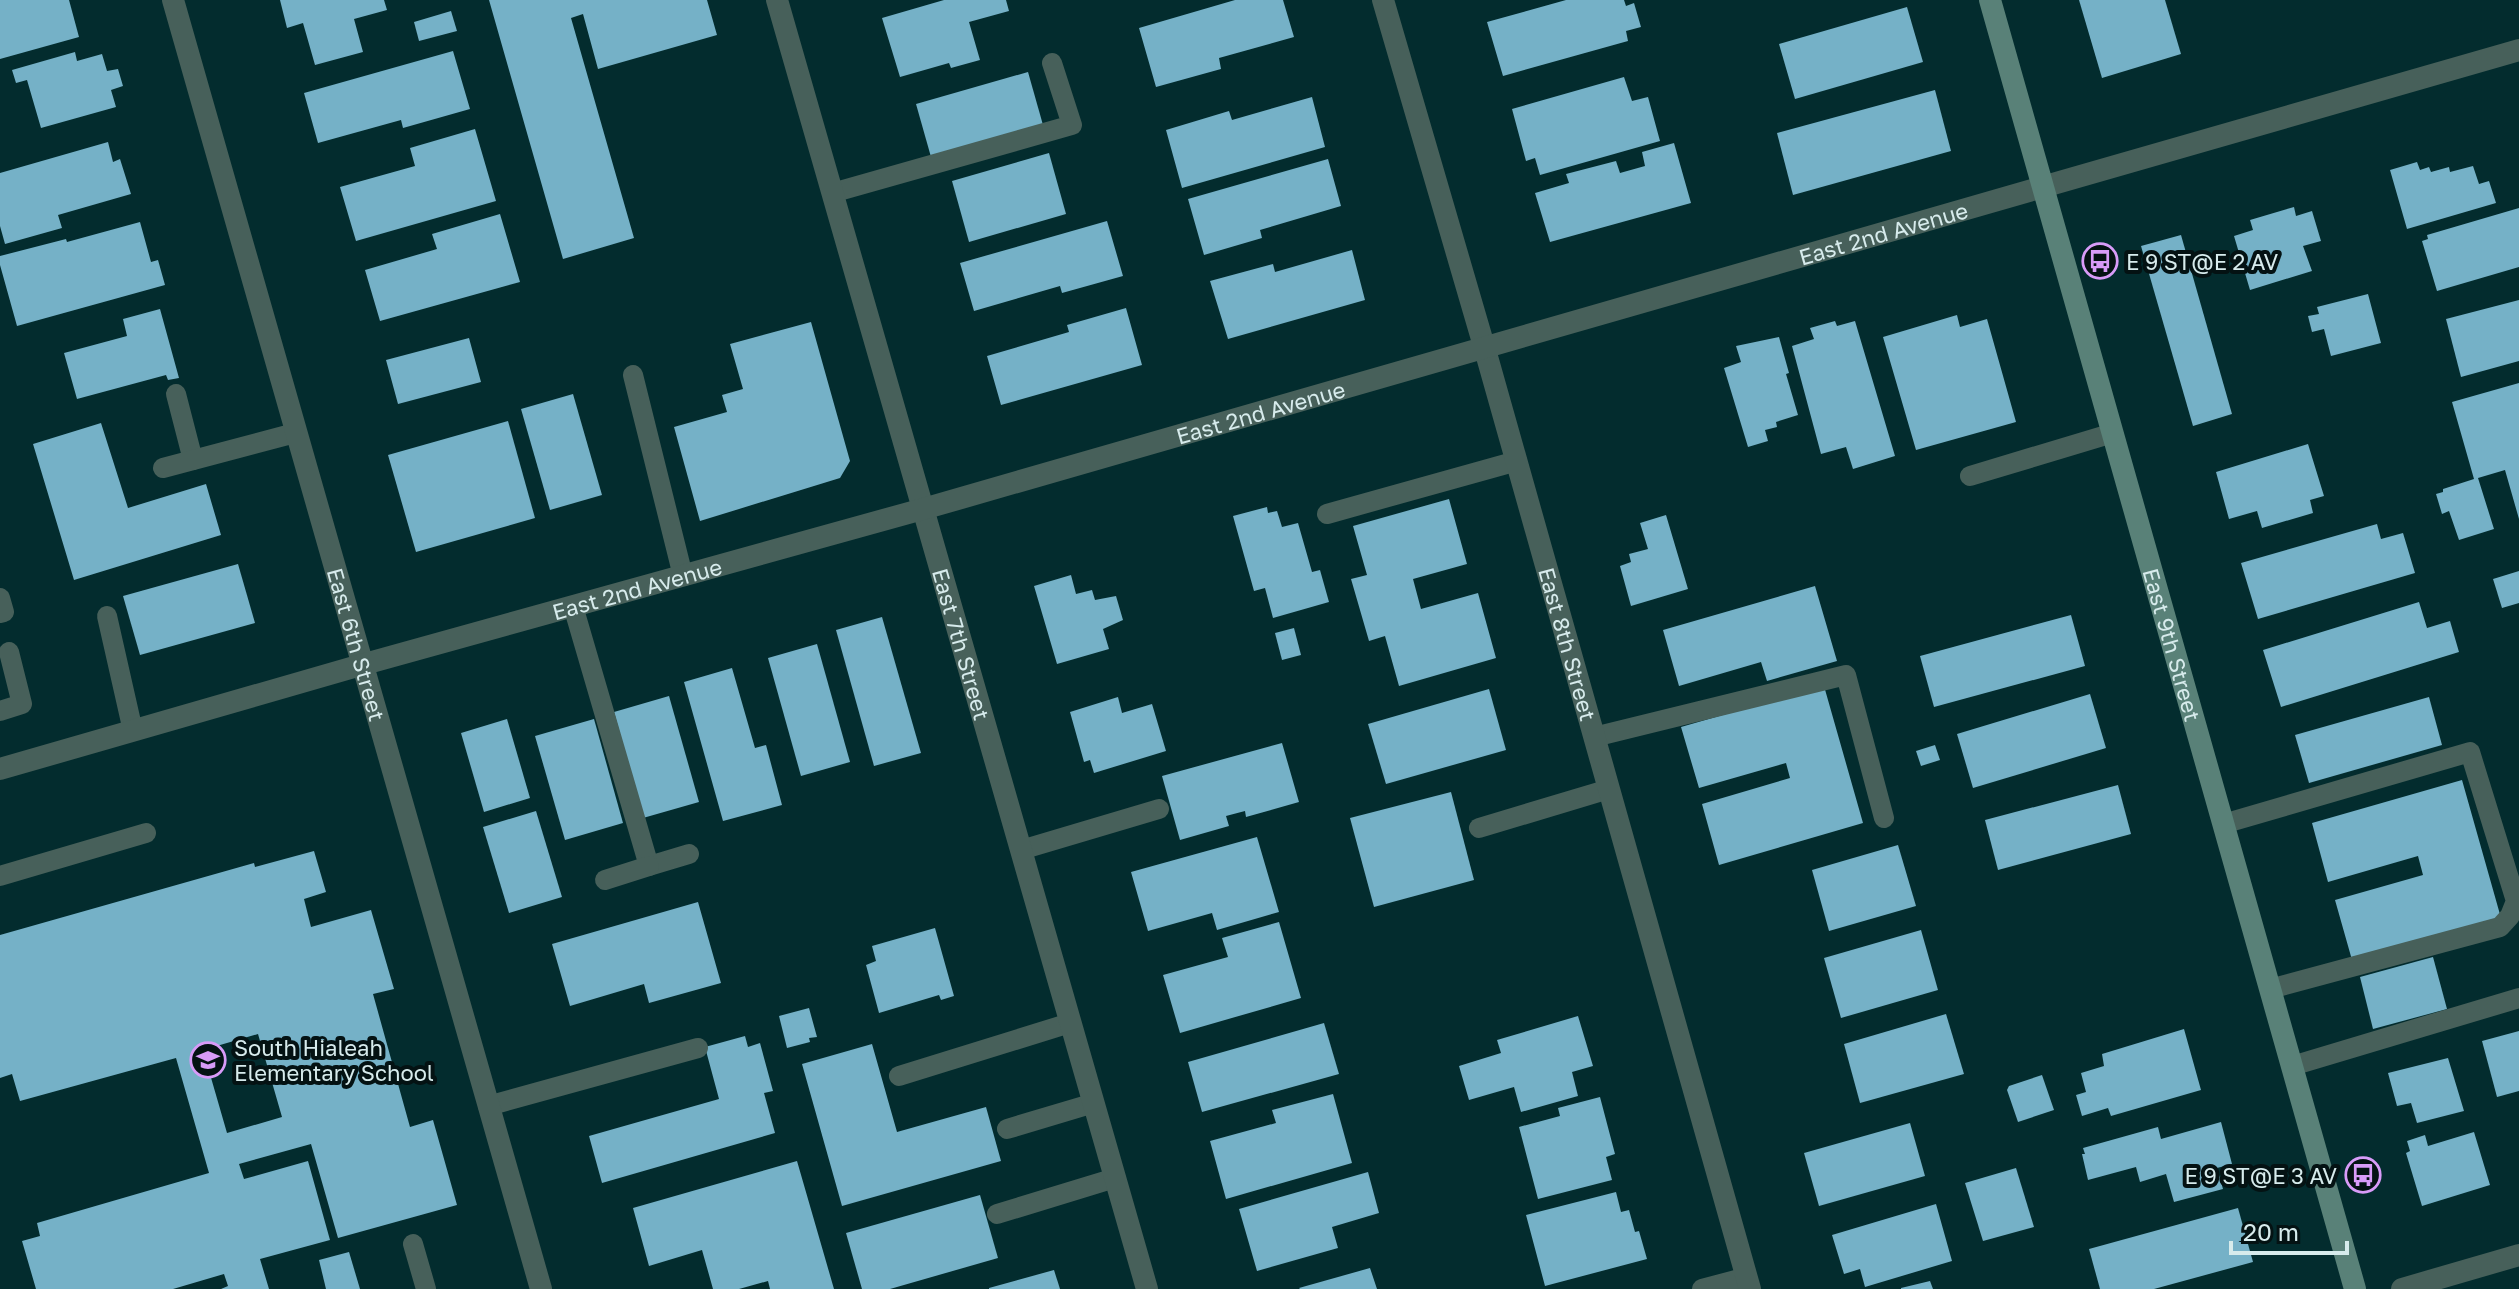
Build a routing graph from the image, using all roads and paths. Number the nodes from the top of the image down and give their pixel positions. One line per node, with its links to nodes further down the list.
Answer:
1 (173, 0): 12 (street, East 6th Street)
2 (777, 0): 8 (street, East 7th Street)
3 (1383, 0): 9 (street, East 8th Street)
4 (1990, 0): 7 (main road, East 9th Street)
5 (2519, 50): 7 (street, East 2nd Avenue)
6 (1052, 63): 8 (lane)
7 (2044, 186): 9 (street, East 2nd Avenue); 13 (main road, East 9th Street)
8 (832, 193): 18 (street, East 7th Street)
9 (1484, 346): 15 (street, East 8th Street); 18 (street, East 2nd Avenue)
10 (633, 375): 20 (lane)
11 (176, 394): 14 (lane)
12 (295, 433): 14 (lane); 26 (street, East 6th Street)
13 (2113, 433): 17 (lane); 34 (main road, East 9th Street)
14 (193, 460): 16 (lane)
15 (1517, 461): 19 (lane); 29 (street, East 8th Street)
16 (163, 468)
17 (1970, 476)
18 (923, 509): 20 (street, East 2nd Avenue); 37 (street, East 7th Street)
19 (1327, 514)
20 (683, 576): 22 (street, East 2nd Avenue)
21 (0, 598): 23 (lane)
22 (573, 606): 26 (street, East 2nd Avenue); 39 (lane)
23 (0, 613)
24 (107, 616): 28 (lane)
25 (9, 652): 27 (lane)
26 (361, 665): 28 (street, East 2nd Avenue); 49 (street, East 6th Street)
27 (0, 711)
28 (133, 731): 30 (street, East 2nd Avenue)
29 (1594, 737): 31 (street, East 8th Street); 33 (lane)
30 (0, 769)
31 (1609, 789): 35 (lane); 55 (street, East 8th Street)
32 (1159, 809): 37 (lane)
33 (1884, 818)
34 (2223, 824): 42 (main road, East 9th Street); 42 (lane)
35 (1479, 828)
36 (146, 833): 40 (lane)
37 (1021, 850): 44 (street, East 7th Street)
38 (689, 854): 39 (lane)
39 (649, 866): 41 (lane)
40 (0, 876)
41 (605, 880)
42 (2270, 989): 46 (main road, East 9th Street)
43 (2519, 998): 46 (lane)
44 (1070, 1023): 47 (lane); 48 (street, East 7th Street)
45 (698, 1048): 49 (lane)
46 (2292, 1066): 60 (main road, East 9th Street)
47 (899, 1076)
48 (1094, 1103): 50 (lane); 51 (street, East 7th Street)
49 (488, 1106): 57 (street, East 6th Street)
50 (1007, 1129)
51 (1115, 1178): 52 (lane); 58 (street, East 7th Street)
52 (997, 1214)
53 (413, 1244): 56 (lane)
54 (2519, 1255): 61 (street)
55 (1749, 1283): 59 (lane)
56 (426, 1289)
57 (541, 1289)
58 (1147, 1289)
59 (1702, 1289)
60 (2355, 1289)
61 (2402, 1289)

